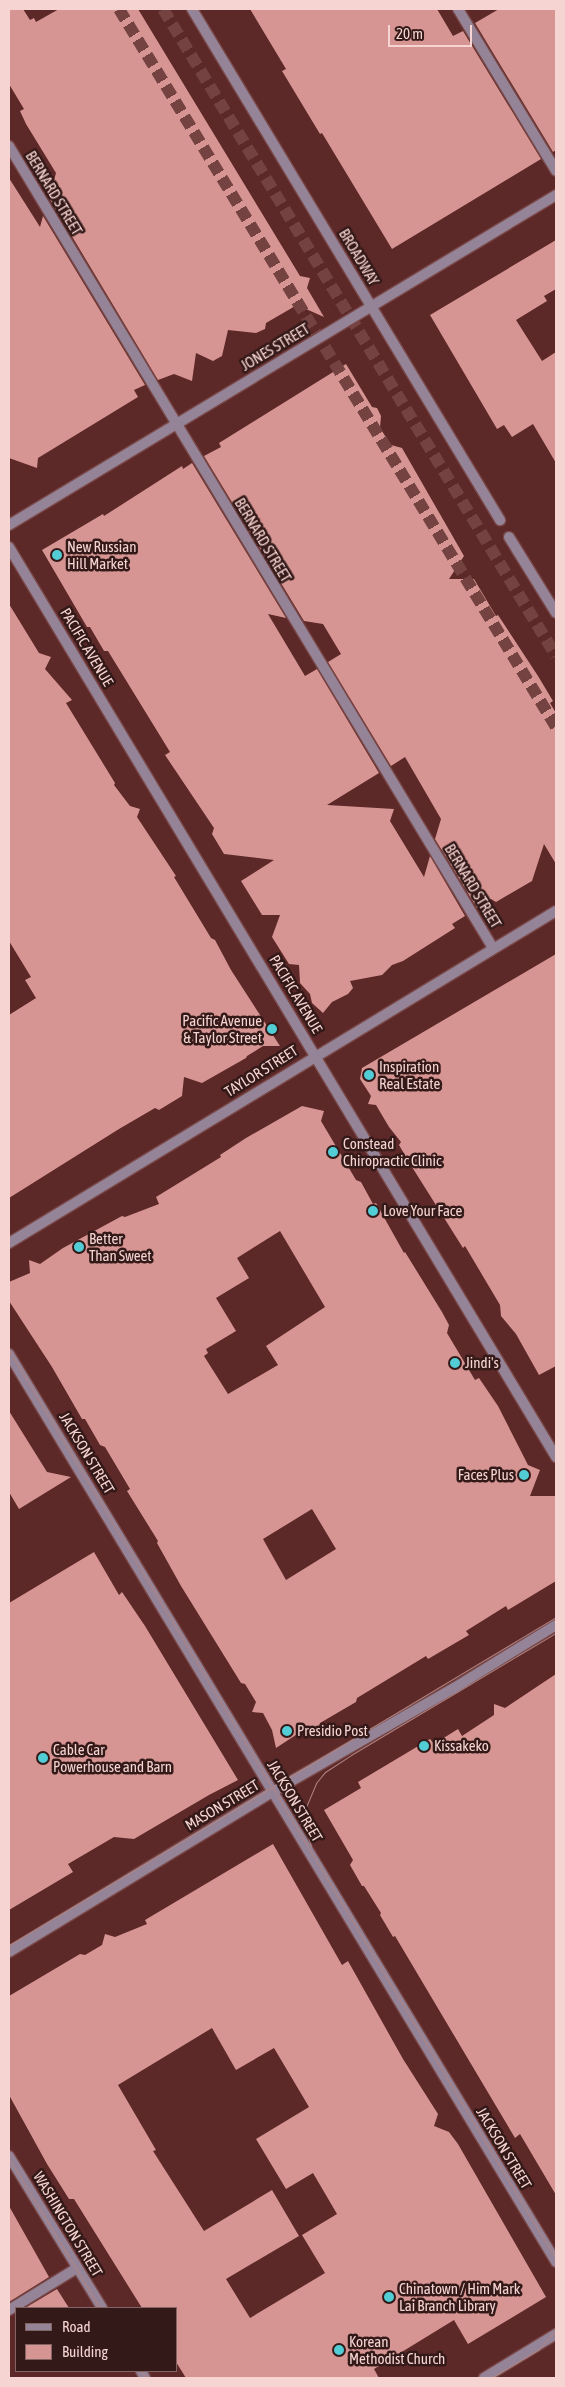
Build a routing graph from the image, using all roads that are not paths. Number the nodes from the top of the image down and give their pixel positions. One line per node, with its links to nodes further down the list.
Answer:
1 (192, 9): 6 (street, BROADWAY)
2 (458, 9): 4 (street)
3 (9, 146): 7 (street, BERNARD STREET)
4 (556, 171)
5 (556, 195): 6 (street, JONES STREET)
6 (371, 306): 7 (street, JONES STREET); 8 (street, BROADWAY)
7 (176, 424): 9 (street, JONES STREET); 14 (street, BERNARD STREET)
8 (500, 520)
9 (9, 525)
10 (509, 537): 12 (street)
11 (9, 547): 15 (street, PACIFIC AVENUE)
12 (556, 613)
13 (556, 911): 14 (street, TAYLOR STREET)
14 (493, 948): 15 (street, TAYLOR STREET)
15 (315, 1056): 16 (street, TAYLOR STREET); 18 (street, PACIFIC AVENUE)
16 (9, 1243)
17 (9, 1354): 20 (street, JACKSON STREET)
18 (556, 1457)
19 (556, 1625): 20 (street, MASON STREET)
20 (272, 1792): 21 (street, MASON STREET); 23 (street, JACKSON STREET)
21 (9, 1952)
22 (9, 2156): 24 (street, WASHINGTON STREET)
23 (556, 2262)
24 (77, 2268): 25 (street, WASHINGTON STREET); 26 (street)
25 (101, 2307)
26 (9, 2310)
27 (556, 2334): 28 (street)
28 (484, 2378)

